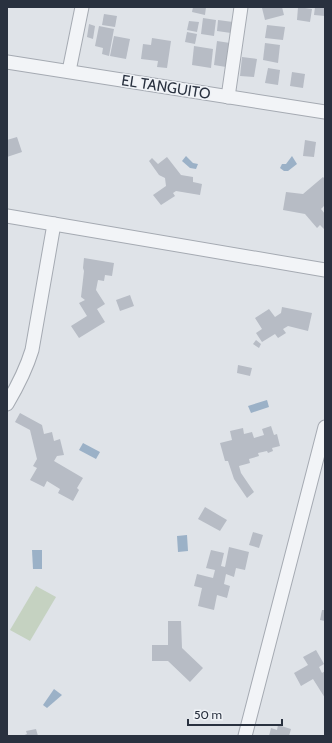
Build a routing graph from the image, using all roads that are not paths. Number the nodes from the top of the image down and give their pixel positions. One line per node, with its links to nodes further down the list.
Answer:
1 (82, 7): 4 (street)
2 (241, 7): 5 (street)
3 (7, 62): 4 (street, EL TANGUITO)
4 (69, 71): 5 (street, EL TANGUITO)
5 (228, 97): 6 (street, EL TANGUITO)
6 (325, 112)
7 (7, 216): 8 (street)
8 (54, 224): 9 (street); 10 (street)
9 (325, 270)
10 (7, 404)
11 (325, 427): 12 (street)
12 (245, 736)

